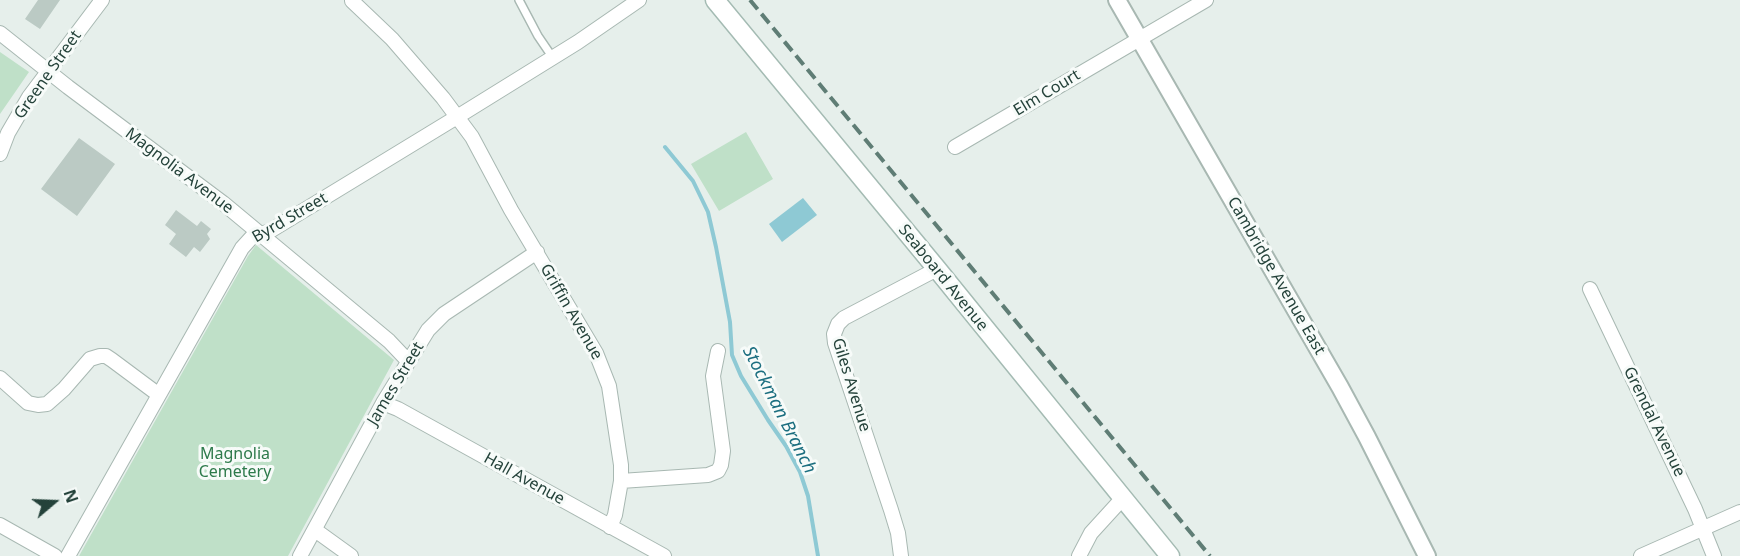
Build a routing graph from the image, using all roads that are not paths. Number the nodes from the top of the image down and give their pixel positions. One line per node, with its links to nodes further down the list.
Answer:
1 (102, 0): 11 (street, Greene Street)
2 (519, 0): 10 (lane)
3 (639, 0): 10 (street, Byrd Street)
4 (715, 0): 17 (main road, Seaboard Avenue)
5 (1117, 0): 9 (street, Cambridge Avenue East)
6 (1206, 0): 9 (street, Elm Court)
7 (352, 1): 12 (street, Griffin Avenue)
8 (0, 33): 11 (street, Magnolia Avenue)
9 (1139, 38): 13 (street, Elm Court); 39 (street, Cambridge Avenue East)
10 (553, 58): 12 (street, Byrd Street)
11 (49, 71): 14 (street, Greene Street); 15 (street, Magnolia Avenue)
12 (457, 117): 15 (street, Byrd Street); 16 (street, Griffin Avenue)
13 (955, 147)
14 (0, 154)
15 (260, 234): 20 (street, Magnolia Avenue); 22 (street, Byrd Street)
16 (537, 252): 20 (street, James Street); 24 (street, Griffin Avenue)
17 (938, 269): 25 (main road, Seaboard Avenue); 36 (street, Giles Avenue)
18 (1590, 289): 29 (street, Grendal Avenue)
19 (718, 351): 24 (street)
20 (408, 361): 23 (street, James Street)
21 (0, 378): 22 (street)
22 (159, 395): 32 (street, Byrd Street)
23 (383, 403): 28 (street, Hall Avenue); 30 (street, James Street)
24 (621, 481): 28 (street, Griffin Avenue)
25 (1122, 499): 37 (street); 38 (main road, Seaboard Avenue)
26 (1740, 512): 29 (street)
27 (0, 525): 31 (street)
28 (610, 526): 35 (street, Hall Avenue)
29 (1703, 528): 40 (street); 41 (street, Grendal Avenue)
30 (315, 530): 33 (street, James Street); 34 (street)
31 (55, 556)
32 (68, 556)
33 (300, 556)
34 (351, 556)
35 (664, 556)
36 (901, 556)
37 (1079, 556)
38 (1170, 556)
39 (1427, 556)
40 (1641, 556)
41 (1714, 556)

